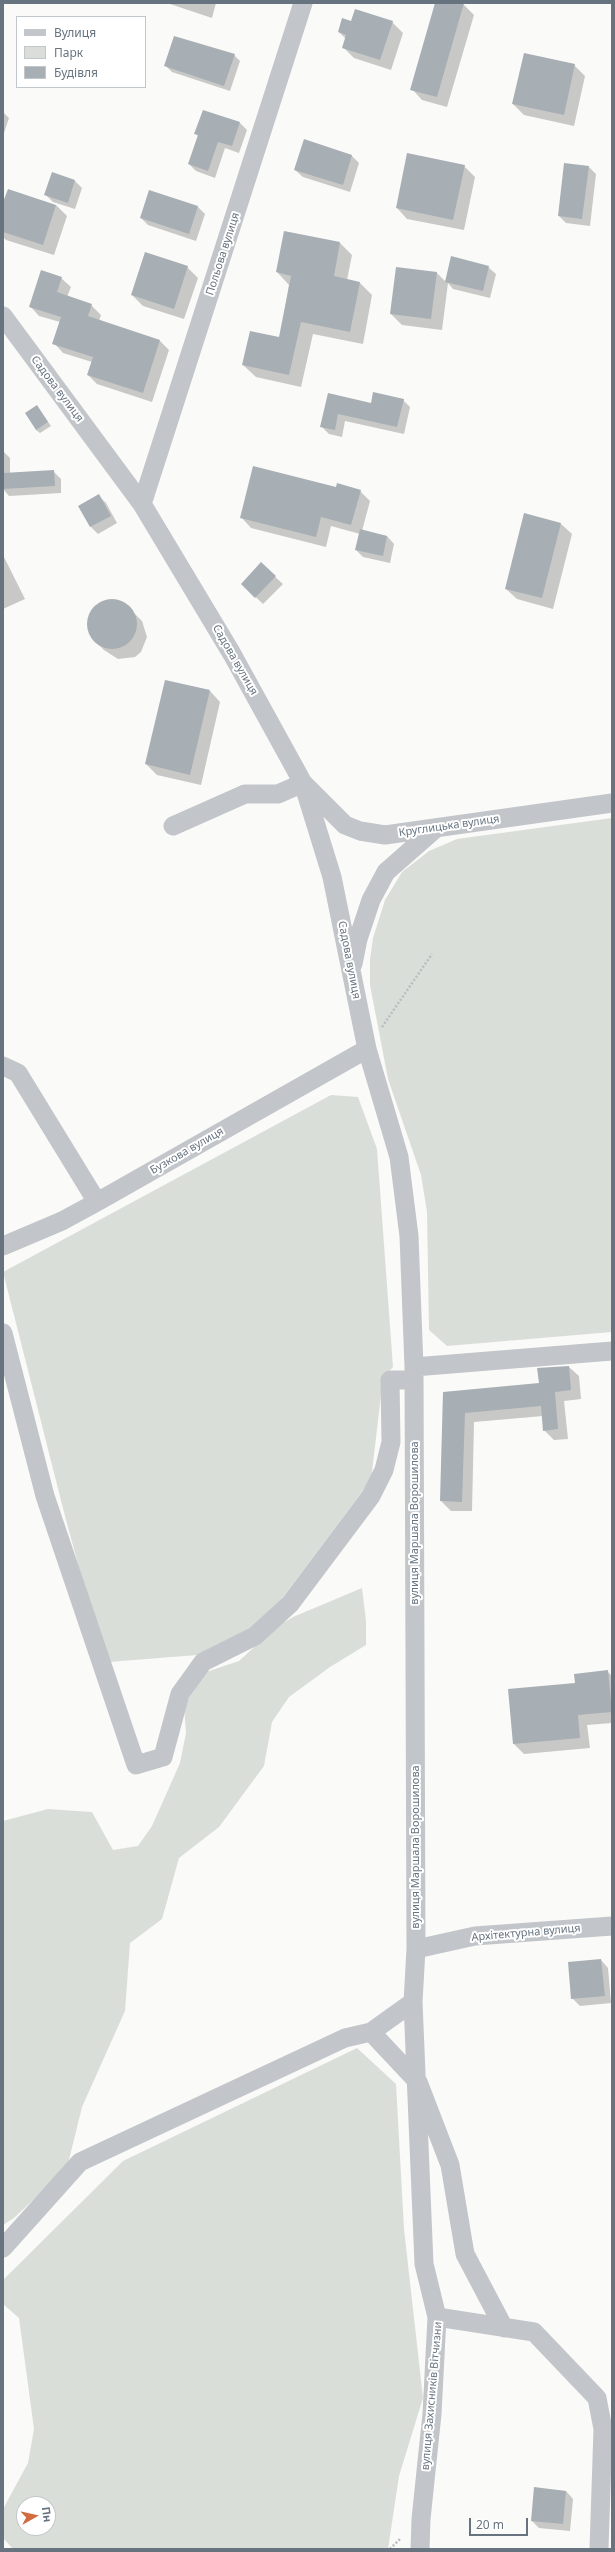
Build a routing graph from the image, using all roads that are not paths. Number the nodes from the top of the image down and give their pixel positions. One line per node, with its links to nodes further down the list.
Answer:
1 (303, 3): 3 (street, Польова вулиця)
2 (3, 316): 3 (street, Садова вулиця)
3 (142, 504): 4 (street, Садова вулиця)
4 (303, 783): 6 (street); 7 (street, Круглицька вулиця); 8 (street, Садова вулиця)
5 (612, 803): 7 (street, Круглицька вулиця)
6 (173, 826)
7 (435, 829): 8 (street)
8 (351, 975): 9 (street, Садова вулиця)
9 (367, 1049): 11 (street, Бузкова вулиця); 15 (street, вулиця Маршала Ворошилова)
10 (3, 1066): 11 (street)
11 (97, 1202): 12 (street, Бузкова вулиця)
12 (3, 1246)
13 (3, 1333): 15 (street)
14 (612, 1351): 15 (street)
15 (414, 1374): 17 (street, вулиця Маршала Ворошилова)
16 (612, 1926): 17 (street, Архітектурна вулиця)
17 (416, 1949): 18 (street, вулиця Маршала Ворошилова)
18 (413, 2002): 19 (street); 20 (street, вулиця Маршала Ворошилова)
19 (371, 2032): 20 (street); 21 (street)
20 (418, 2082): 22 (street, вулиця Маршала Ворошилова); 23 (street)
21 (3, 2248)
22 (437, 2317): 23 (street, вулиця Захисників Вітчизни); 24 (street, вулиця Захисників Вітчизни)
23 (504, 2328): 25 (street, вулиця Захисників Вітчизни)
24 (420, 2549)
25 (599, 2549)

